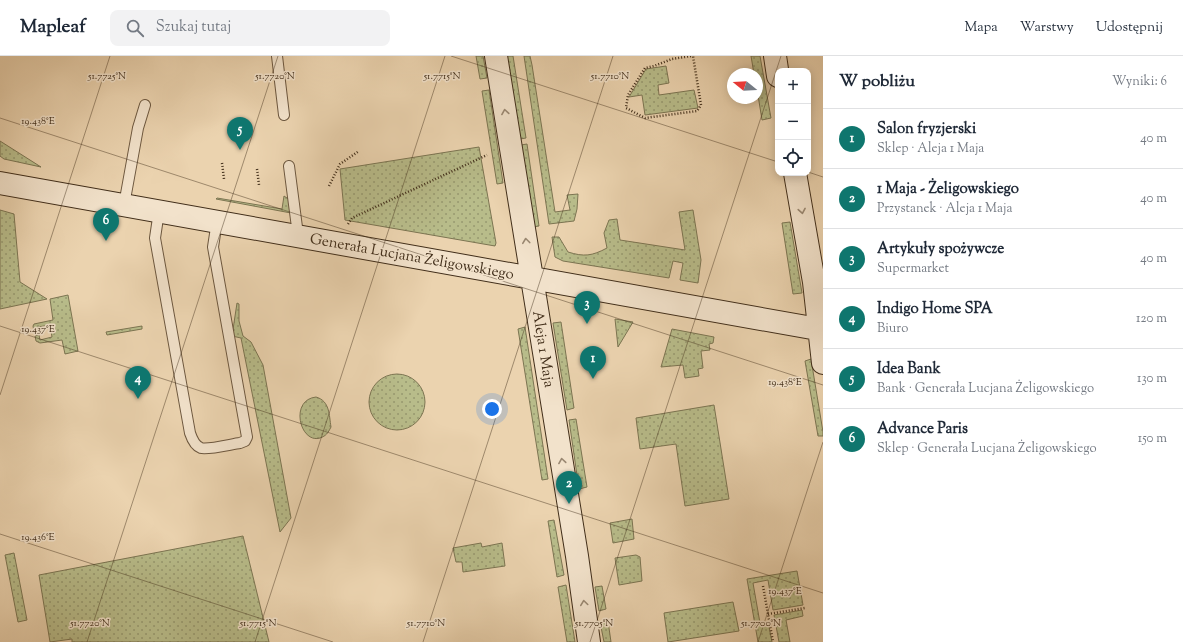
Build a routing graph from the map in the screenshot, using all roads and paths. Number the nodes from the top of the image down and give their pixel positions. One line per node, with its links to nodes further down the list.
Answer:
1 (277, 56): 7 (lane)
2 (496, 56): 23 (street, Aleja 1 Maja, one-way to 2)
3 (692, 56): 3 (path)
4 (774, 56): 5 (street)
5 (776, 68)
6 (145, 105): 18 (lane)
7 (284, 116)
8 (360, 151): 17 (path)
9 (487, 155): 21 (path)
10 (222, 163): 14 (path)
11 (289, 166): 22 (lane)
12 (256, 169): 16 (path)
13 (796, 176): 24 (street, one-way to 24)
14 (224, 179)
15 (0, 183): 18 (street, Generała Lucjana Żeligowskiego)
16 (259, 185)
17 (329, 186)
18 (124, 205): 19 (street, Generała Lucjana Żeligowskiego)
19 (159, 211): 20 (street, Generała Lucjana Żeligowskiego); 20 (lane)
20 (217, 221): 22 (street, Generała Lucjana Żeligowskiego)
21 (346, 226)
22 (298, 235): 23 (street, Generała Lucjana Żeligowskiego)
23 (532, 279): 24 (street, Generała Lucjana Żeligowskiego); 29 (street, Aleja 1 Maja, one-way to 23)
24 (821, 330): 25 (street)
25 (823, 363)
26 (763, 586): 28 (path)
27 (805, 608): 28 (path)
28 (768, 614): 30 (path)
29 (589, 642)
30 (773, 642)

